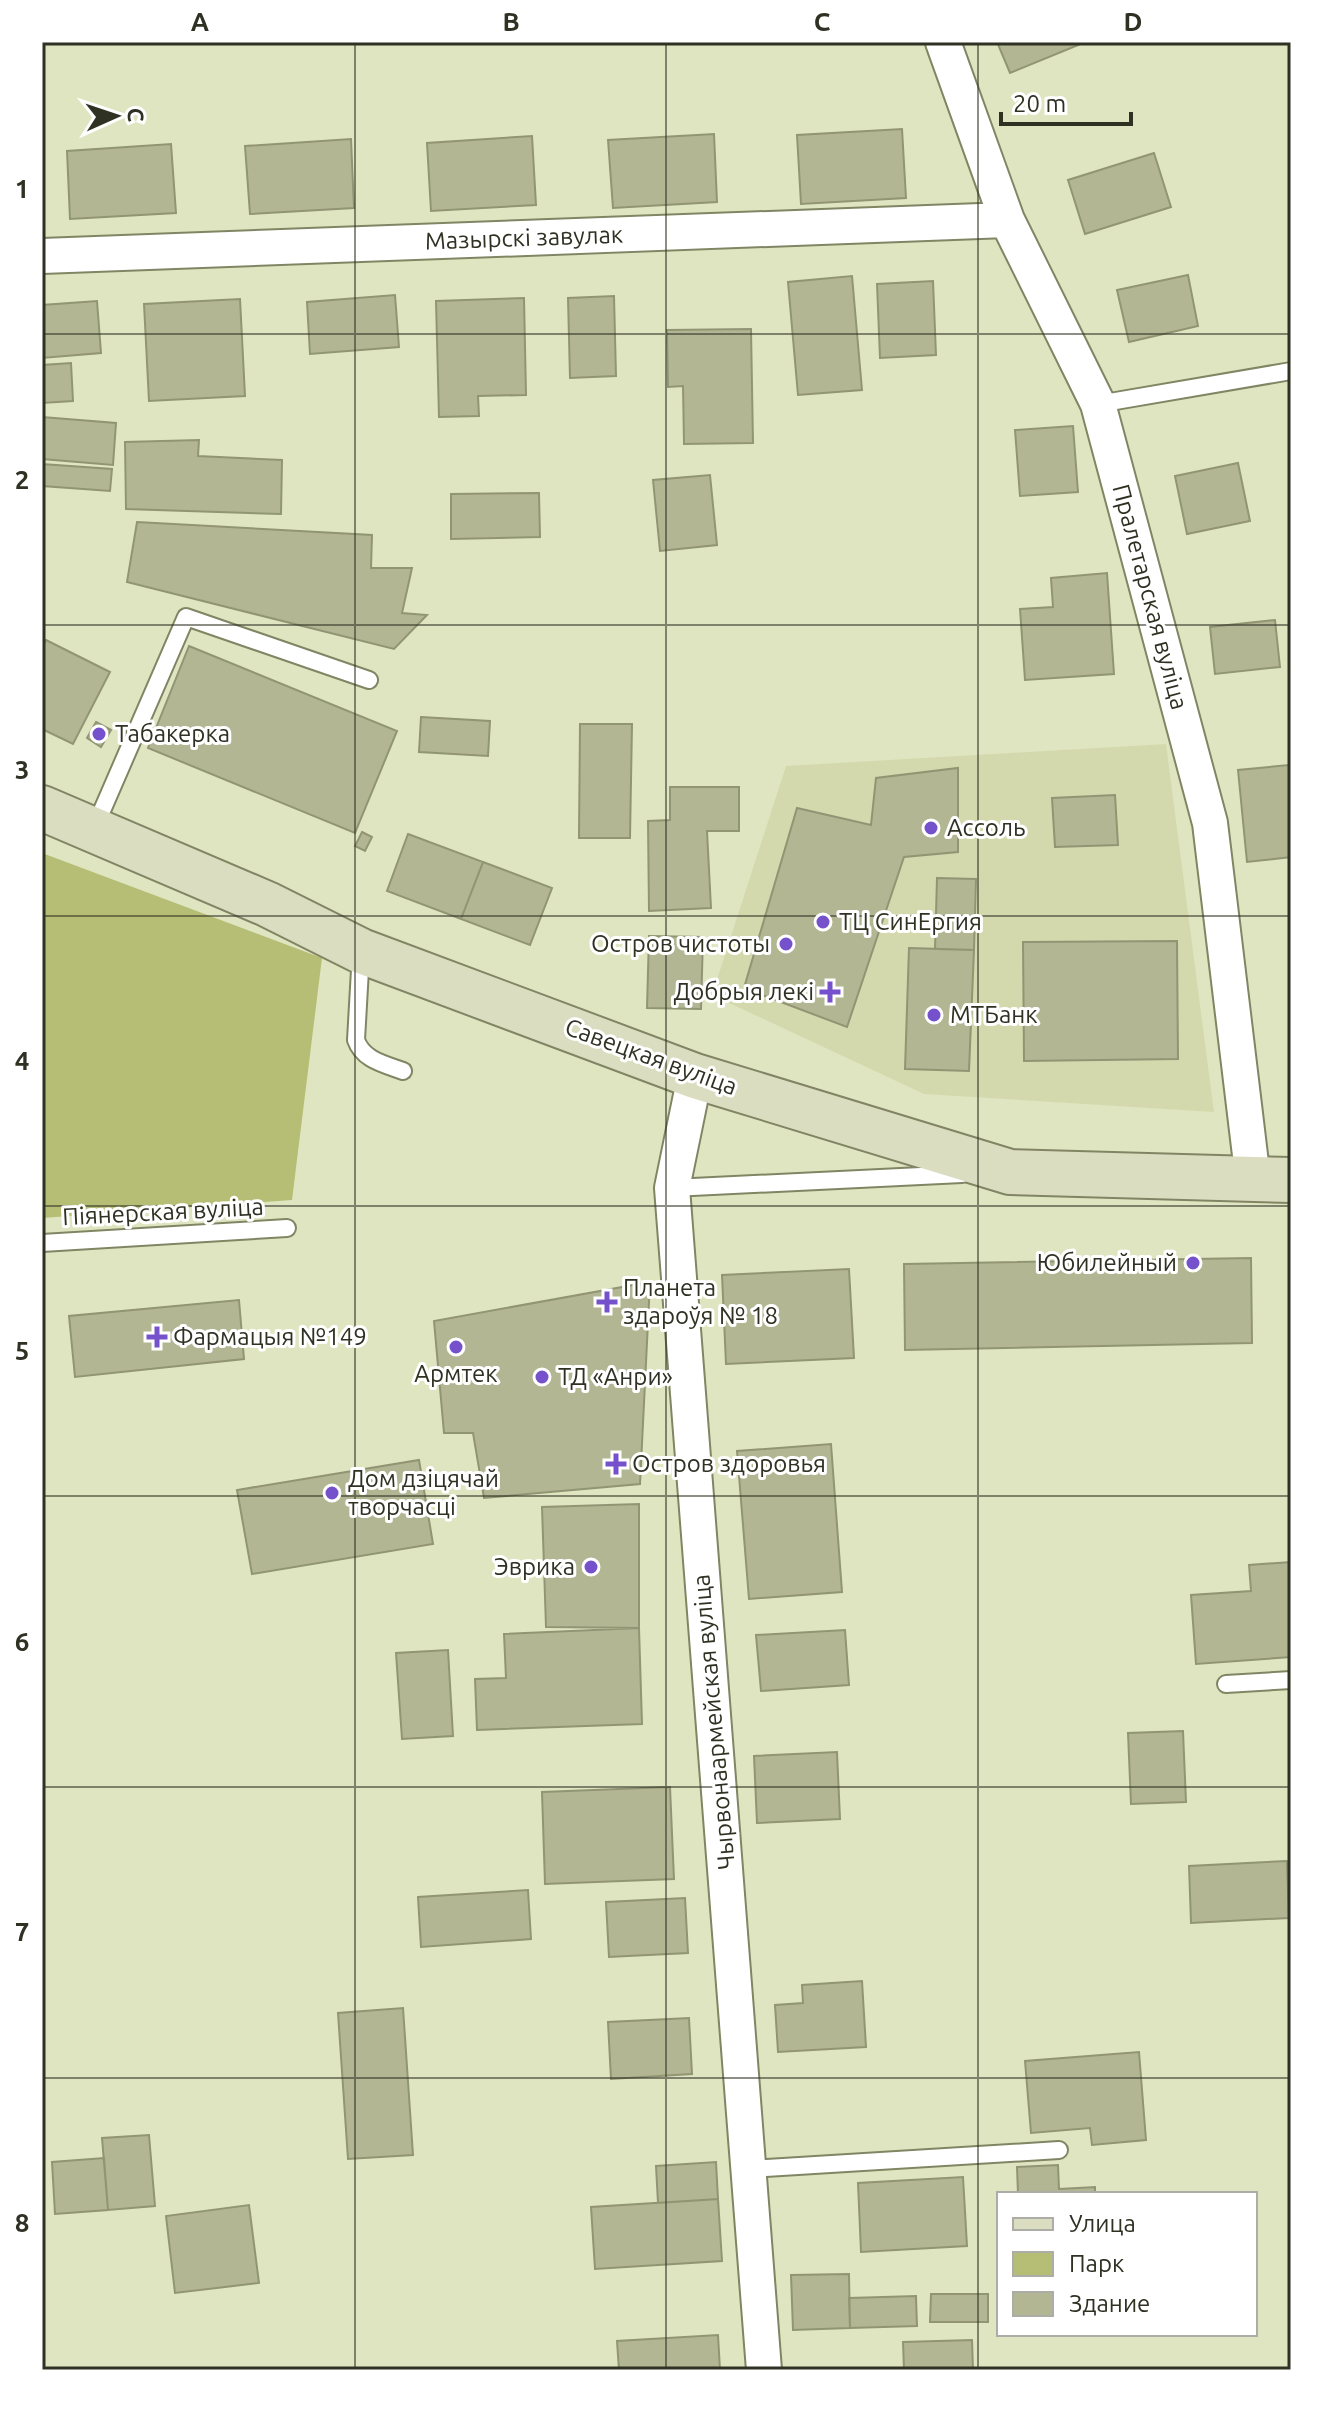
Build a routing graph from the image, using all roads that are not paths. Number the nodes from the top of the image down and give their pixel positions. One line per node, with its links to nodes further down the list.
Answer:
1 (943, 42): 2 (street, Пралетарская вуліца)
2 (1007, 220): 3 (street, Мазырскі завулак); 5 (street, Пралетарская вуліца)
3 (42, 256)
4 (1291, 371): 5 (lane)
5 (1098, 404): 13 (street, Пралетарская вуліца)
6 (369, 680): 8 (lane)
7 (42, 808): 8 (main road, Савецкая вуліца)
8 (94, 830): 9 (main road, Савецкая вуліца)
9 (361, 951): 10 (lane); 11 (main road, Савецкая вуліца)
10 (403, 1071)
11 (695, 1076): 12 (main road, Савецкая вуліца); 14 (street, Чырвонаармейская вуліца)
12 (1010, 1172): 13 (main road, Савецкая вуліца); 14 (lane)
13 (1272, 1180)
14 (672, 1188): 20 (street, Чырвонаармейская вуліца)
15 (287, 1228): 16 (lane, Піянерская вуліца)
16 (42, 1243)
17 (1291, 1680): 18 (lane)
18 (1226, 1684)
19 (1059, 2150): 20 (lane)
20 (750, 2169): 21 (street, Чырвонаармейская вуліца)
21 (764, 2370)

